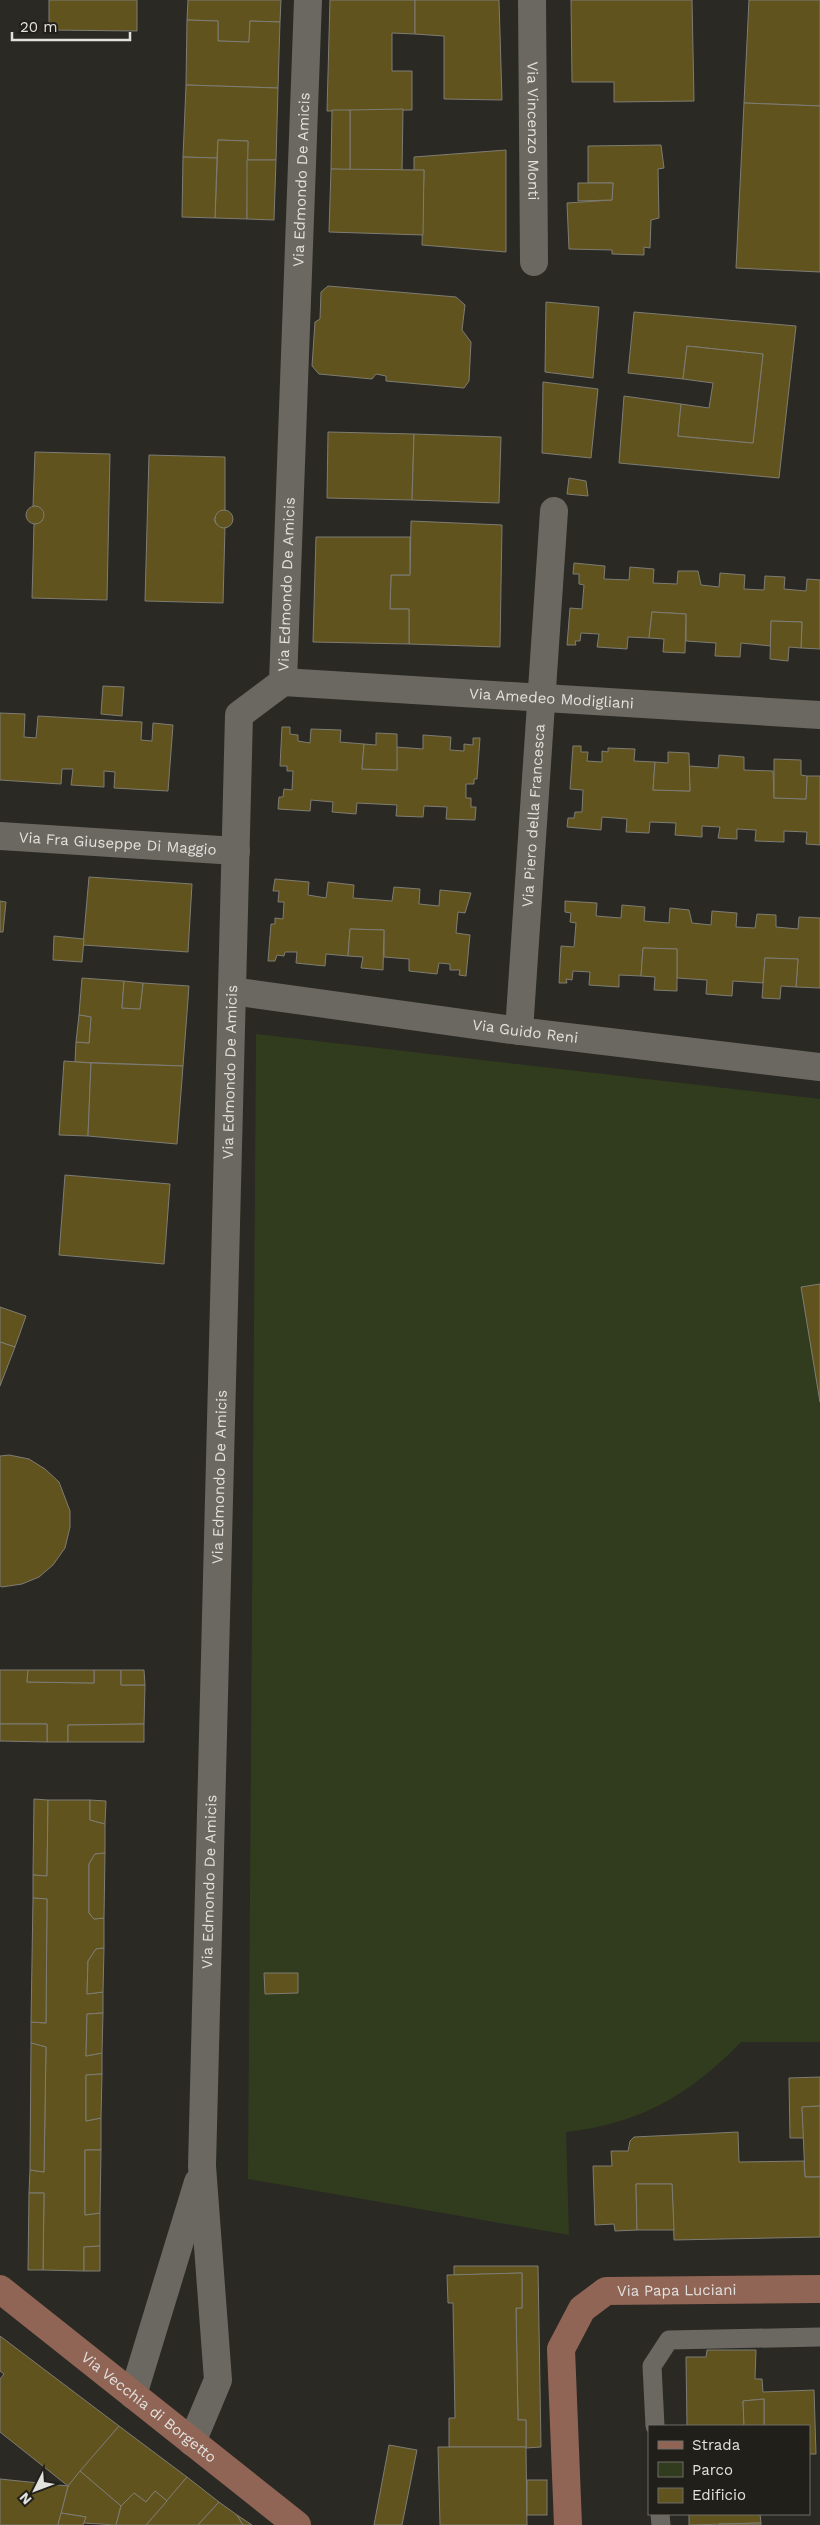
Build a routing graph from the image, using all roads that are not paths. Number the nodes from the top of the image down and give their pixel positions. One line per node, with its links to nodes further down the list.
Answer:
1 (308, 0): 5 (street, Via Edmondo De Amicis)
2 (532, 0): 3 (street, Via Vincenzo Monti)
3 (534, 262)
4 (554, 511): 6 (street, Via Piero della Francesca)
5 (284, 682): 6 (street, Via Amedeo Modigliani); 9 (street, Via Edmondo De Amicis)
6 (542, 698): 7 (street, Via Amedeo Modigliani); 11 (street, Via Piero della Francesca)
7 (820, 715)
8 (0, 836): 9 (street, Via Fra Giuseppe Di Maggio)
9 (236, 850): 10 (street, Via Edmondo De Amicis)
10 (232, 990): 11 (street, Via Guido Reni); 13 (street, Via Edmondo De Amicis)
11 (519, 1031): 12 (street, Via Guido Reni)
12 (820, 1067)
13 (202, 2166): 17 (street); 19 (street)
14 (820, 2289): 21 (main road, Via Papa Luciani)
15 (0, 2290): 17 (main road, Via Vecchia di Borgetto)
16 (820, 2337): 18 (lane)
17 (133, 2395): 19 (main road, Via Vecchia di Borgetto)
18 (655, 2425)
19 (192, 2442): 20 (main road, Via Vecchia di Borgetto)
20 (297, 2525)
21 (568, 2525)

